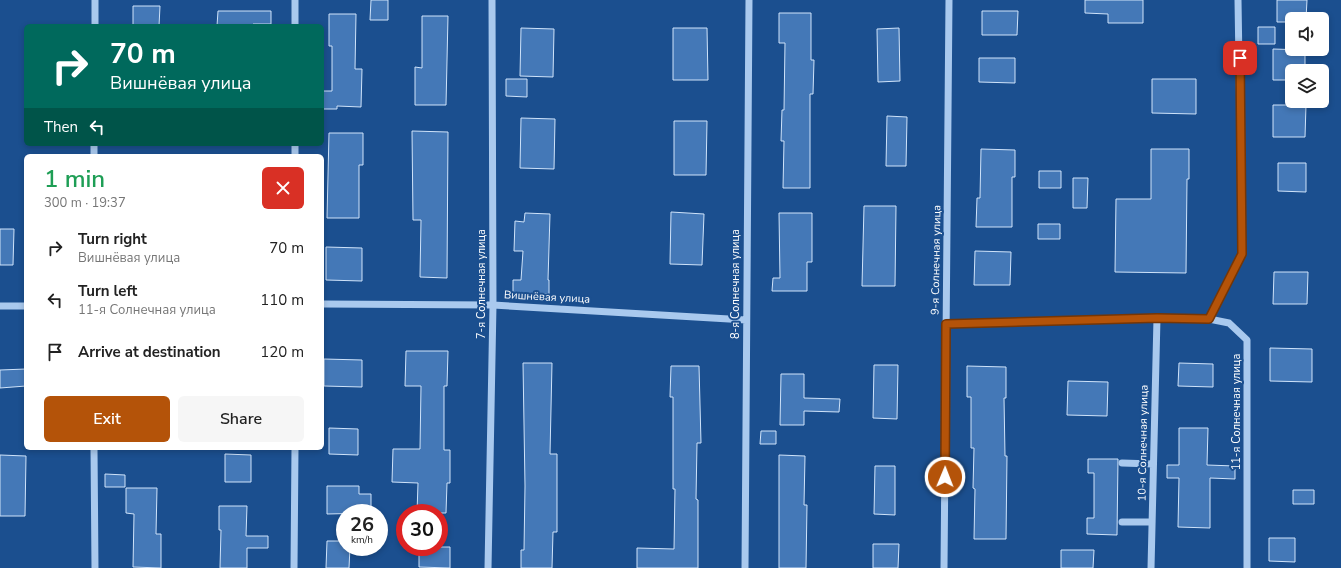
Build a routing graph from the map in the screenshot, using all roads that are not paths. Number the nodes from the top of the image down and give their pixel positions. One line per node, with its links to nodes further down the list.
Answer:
1 (95, 0): 7 (street)
2 (295, 0): 8 (street)
3 (492, 0): 10 (street, 7-я Солнечная улица)
4 (749, 0): 15 (street, 8-я Солнечная улица)
5 (949, 0): 16 (street, 9-я Солнечная улица)
6 (1238, 0): 14 (street)
7 (95, 24)
8 (295, 24)
9 (324, 304): 10 (street, Вишнёвая улица)
10 (493, 305): 15 (street, Вишнёвая улица); 25 (street, 7-я Солнечная улица)
11 (0, 306): 12 (street)
12 (24, 306)
13 (1157, 318): 14 (street); 16 (street); 20 (street, 10-я Солнечная улица)
14 (1209, 319): 29 (street, 11-я Солнечная улица)
15 (746, 320): 26 (street, 8-я Солнечная улица)
16 (946, 324): 27 (street, 9-я Солнечная улица)
17 (94, 450): 23 (street)
18 (295, 450): 24 (street)
19 (1122, 463): 20 (street)
20 (1153, 464): 22 (street, 10-я Солнечная улица)
21 (1122, 522): 22 (street)
22 (1152, 522): 28 (street, 10-я Солнечная улица)
23 (95, 568)
24 (294, 568)
25 (488, 568)
26 (745, 568)
27 (944, 568)
28 (1151, 568)
29 (1247, 568)

